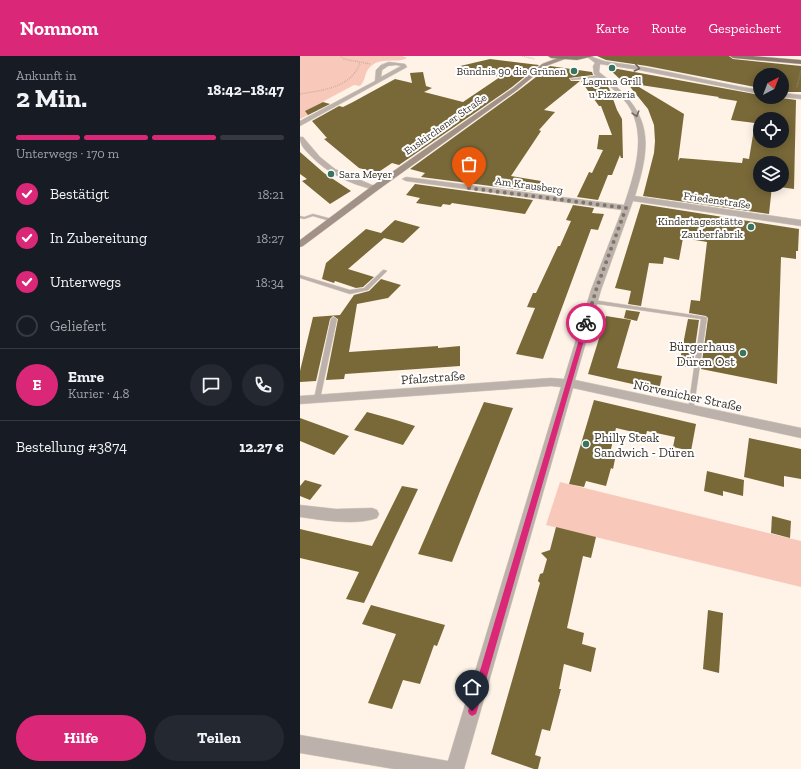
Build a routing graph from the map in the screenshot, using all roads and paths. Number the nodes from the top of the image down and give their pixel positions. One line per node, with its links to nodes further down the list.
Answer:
1 (341, 56): 10 (path)
2 (522, 56): 7 (path)
3 (551, 56): 6 (main road)
4 (590, 56): 6 (main road); 8 (street)
5 (733, 56): 9 (main road)
6 (563, 58): 7 (street, Euskirchener Straße)
7 (544, 62): 24 (street, Euskirchener Straße)
8 (598, 62): 13 (street); 17 (street, one-way to 17)
9 (801, 62)
10 (360, 63): 11 (path); 18 (path)
11 (383, 66): 15 (street); 15 (street)
12 (801, 70): 16 (path)
13 (601, 76): 14 (lane); 25 (street, one-way to 25)
14 (572, 78)
15 (378, 81): 21 (street)
16 (797, 87)
17 (753, 91)
18 (300, 94)
19 (789, 96): 20 (street)
20 (801, 97)
21 (300, 124)
22 (300, 139): 24 (street)
23 (406, 179): 26 (street, Am Krausberg)
24 (375, 188): 28 (street, Euskirchener Straße)
25 (630, 198): 26 (street); 29 (street, Friedenstraße)
26 (626, 208): 33 (street)
27 (300, 217): 28 (lane)
28 (330, 220): 30 (street, Euskirchener Straße)
29 (801, 223)
30 (301, 242)
31 (385, 271): 32 (lane)
32 (300, 276)
33 (592, 302): 35 (street); 38 (lane)
34 (334, 319): 36 (lane)
35 (569, 383): 36 (street, Pfalzstraße); 38 (street, Nörvenicher Straße); 44 (street)
36 (317, 399): 37 (street, Pfalzstraße)
37 (300, 400)
38 (691, 410): 39 (street, Nörvenicher Straße)
39 (801, 433)
40 (300, 511): 41 (street)
41 (372, 514)
42 (300, 744): 43 (street)
43 (448, 769)
44 (455, 769)

